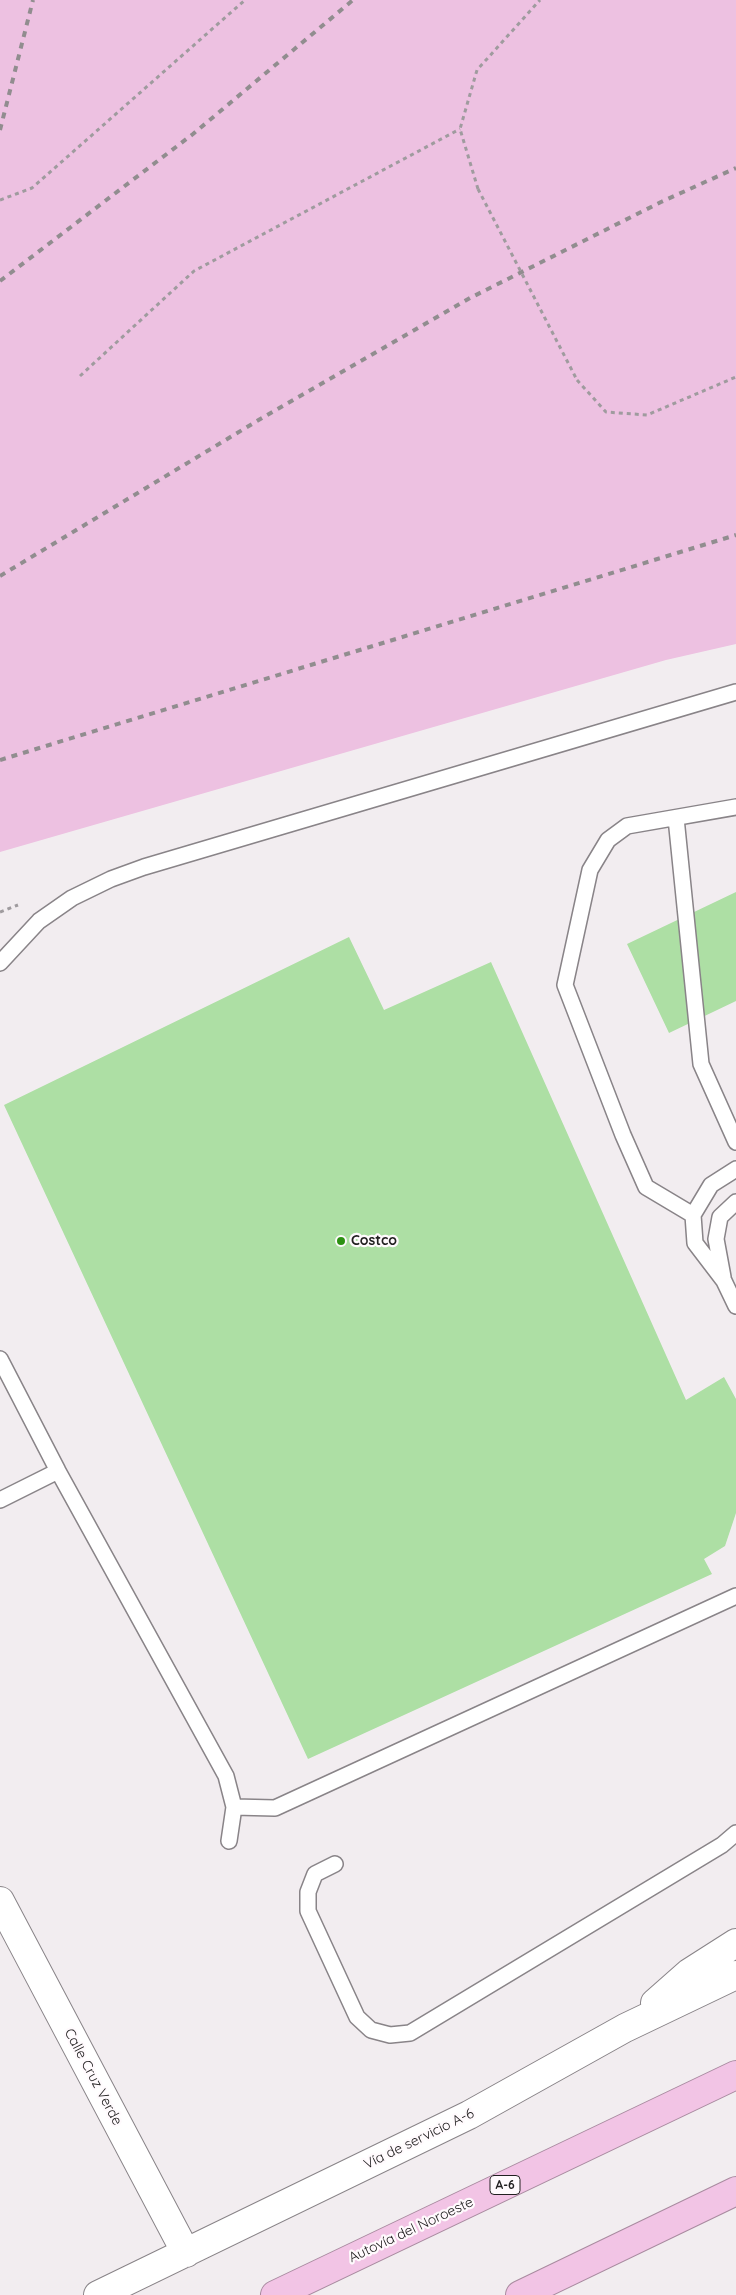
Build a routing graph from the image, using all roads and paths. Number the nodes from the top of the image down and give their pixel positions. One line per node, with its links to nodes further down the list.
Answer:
1 (245, 0): 4 (path)
2 (540, 0): 3 (path)
3 (460, 129): 5 (path); 6 (path, bridge)
4 (0, 200)
5 (80, 376)
6 (736, 377)
7 (736, 692): 10 (lane)
8 (736, 807): 9 (lane)
9 (676, 818): 11 (lane); 14 (lane)
10 (0, 963)
11 (736, 1142)
12 (736, 1169): 14 (lane)
13 (736, 1202): 15 (lane)
14 (693, 1215): 15 (lane)
15 (730, 1278): 16 (lane)
16 (736, 1306)
17 (0, 1359): 18 (lane)
18 (58, 1471): 19 (lane); 21 (lane)
19 (0, 1500)
20 (736, 1596): 21 (lane)
21 (234, 1807): 23 (lane)
22 (736, 1833): 24 (lane)
23 (229, 1841)
24 (335, 1864)
25 (0, 1901): 31 (street, Calle Cruz Verde)
26 (736, 1943): 28 (street)
27 (736, 1974): 28 (street, Vía de servicio A-6)
28 (625, 2028): 31 (street, Vía de servicio A-6)
29 (736, 2076): 33 (highway, Autovía del Noroeste / A-6)
30 (736, 2191): 34 (highway)
31 (186, 2253): 32 (street, Vía de servicio A-6)
32 (98, 2295)
33 (275, 2295)
34 (520, 2295)

